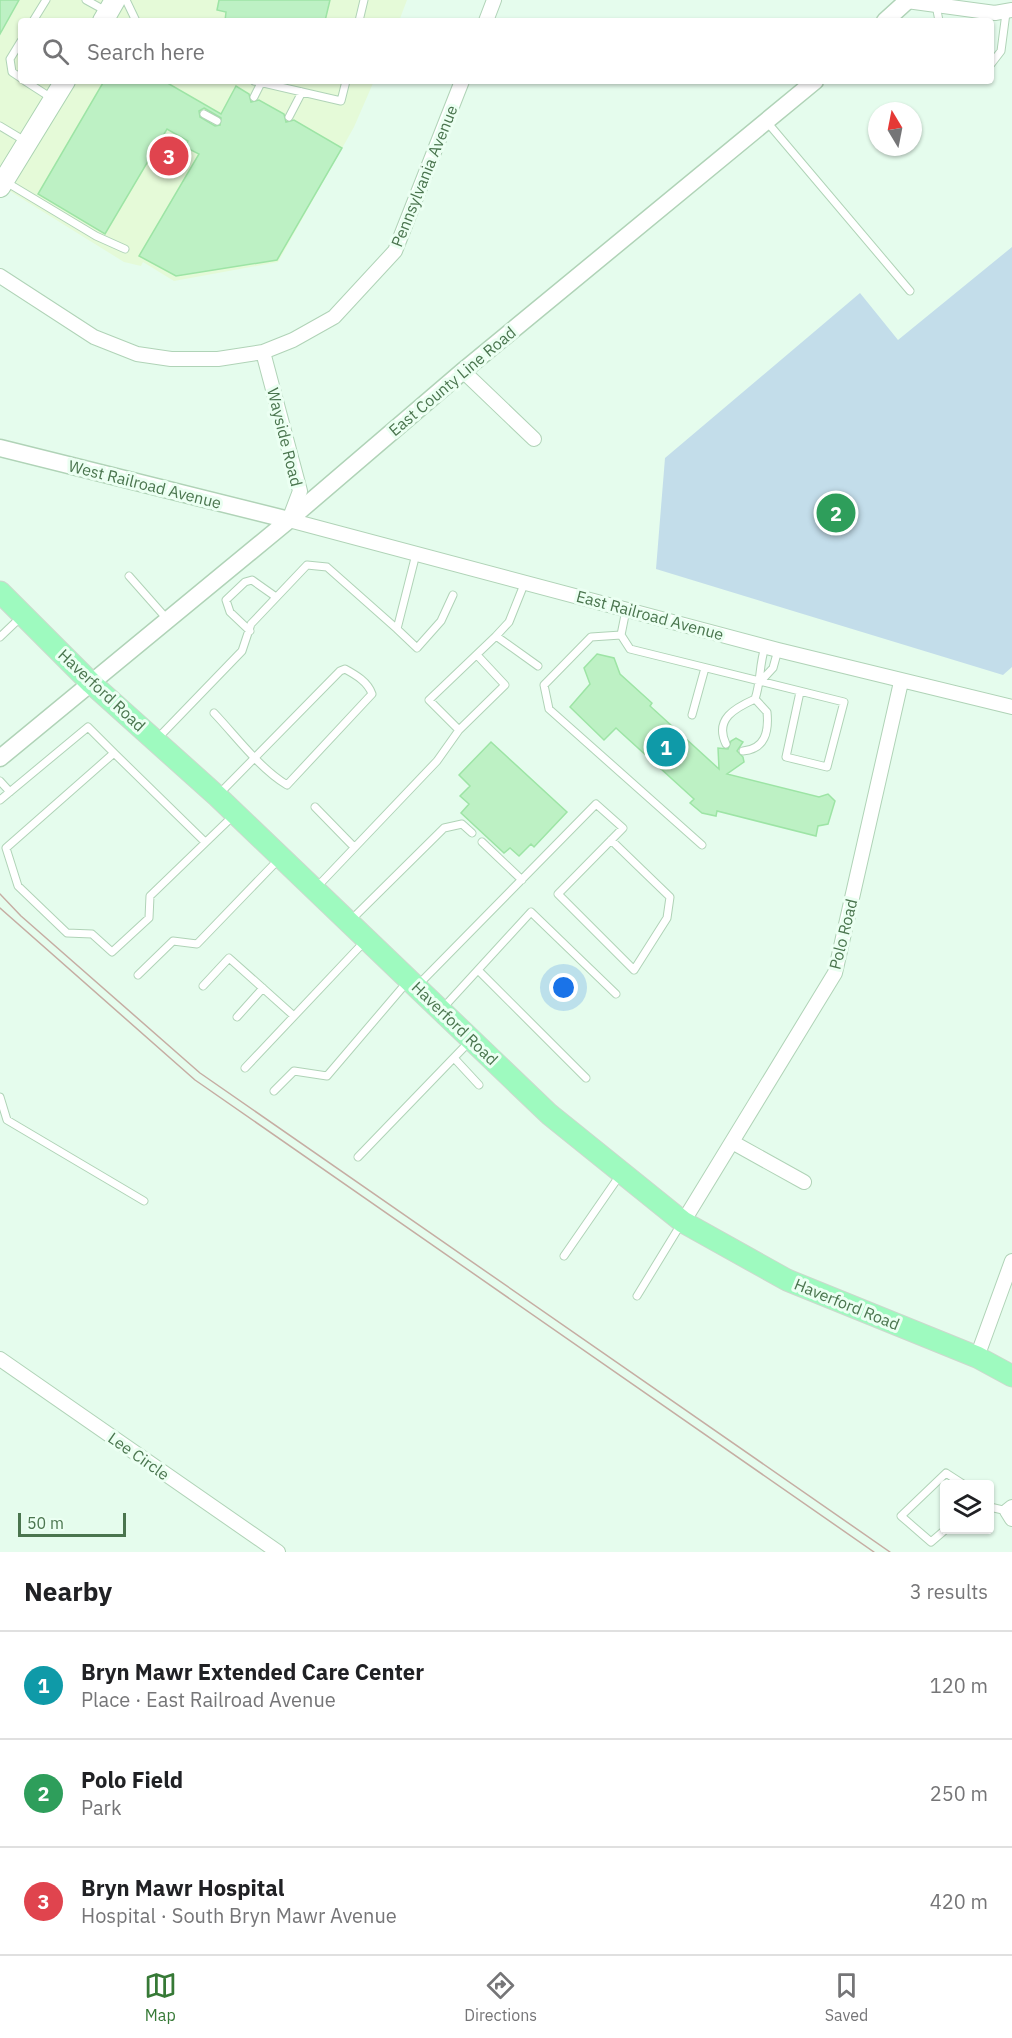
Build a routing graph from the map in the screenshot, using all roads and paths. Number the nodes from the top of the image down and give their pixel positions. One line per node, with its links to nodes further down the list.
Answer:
1 (46, 0): 10 (lane)
2 (86, 0): 9 (lane)
3 (126, 0): 11 (lane)
4 (364, 0): 12 (lane)
5 (494, 0): 13 (street)
6 (904, 1): 7 (street); 14 (street)
7 (936, 5): 8 (street); 15 (lane)
8 (1009, 12): 17 (lane)
9 (110, 14)
10 (35, 18)
11 (135, 18)
12 (360, 18)
13 (487, 18)
14 (888, 18)
15 (938, 18)
16 (18, 45): 18 (lane)
17 (994, 60)
18 (18, 76)
19 (30, 84): 28 (lane)
20 (63, 84): 28 (main road)
21 (257, 84): 27 (lane)
22 (267, 84): 26 (lane)
23 (345, 84): 26 (lane)
24 (461, 84): 39 (street, Pennsylvania Avenue)
25 (811, 84): 32 (street, East County Line Road)
26 (302, 92): 30 (lane)
27 (254, 97)
28 (54, 99): 34 (main road)
29 (204, 114): 31 (lane)
30 (289, 117)
31 (218, 121)
32 (767, 122): 38 (lane); 40 (street, East County Line Road)
33 (0, 126): 34 (lane)
34 (27, 142): 35 (main road)
35 (2, 184): 36 (lane)
36 (125, 249)
37 (0, 276): 39 (street, Pennsylvania Avenue)
38 (910, 291)
39 (263, 352): 43 (street, Wayside Road)
40 (463, 371): 41 (street); 43 (street, East County Line Road)
41 (534, 439)
42 (0, 448): 43 (street, West Railroad Avenue)
43 (289, 520): 44 (street, East Railroad Avenue); 52 (street, East County Line Road)
44 (416, 554): 46 (street, East Railroad Avenue); 53 (lane)
45 (129, 576): 52 (lane)
46 (525, 582): 50 (street, East Railroad Avenue); 56 (lane)
47 (0, 592): 51 (main road, Haverford Road)
48 (453, 595): 53 (lane)
49 (276, 597): 53 (lane); 54 (lane); 54 (lane)
50 (626, 608): 55 (lane); 58 (street, East Railroad Avenue)
51 (24, 614): 57 (lane); 64 (main road, Haverford Road)
52 (166, 619): 64 (street, East County Line Road)
53 (397, 630)
54 (250, 631): 71 (lane)
55 (621, 635): 61 (lane); 88 (lane)
56 (496, 636): 59 (lane); 60 (lane)
57 (0, 637)
58 (771, 649): 62 (lane); 62 (lane); 63 (street, East Railroad Avenue)
59 (477, 655): 70 (lane); 70 (lane)
60 (538, 666)
61 (705, 668): 62 (lane); 69 (lane)
62 (761, 681): 65 (lane); 66 (lane)
63 (901, 682): 67 (street, East Railroad Avenue); 111 (street, Polo Road)
64 (91, 683): 71 (main road, Haverford Road); 76 (street, East County Line Road)
65 (800, 692): 65 (lane)
66 (755, 699): 72 (lane); 73 (lane)
67 (1012, 707)
68 (214, 713): 75 (lane)
69 (692, 715)
70 (459, 730): 89 (lane)
71 (155, 740): 79 (main road, Haverford Road)
72 (726, 744)
73 (743, 751)
74 (114, 753): 78 (lane); 85 (lane); 87 (lane)
75 (255, 756): 75 (lane); 79 (lane)
76 (0, 759)
77 (0, 781): 78 (lane)
78 (10, 792): 80 (lane)
79 (217, 796): 82 (main road, Haverford Road)
80 (0, 800)
81 (315, 807): 89 (lane)
82 (234, 814): 85 (lane); 90 (main road, Haverford Road)
83 (472, 833): 93 (lane)
84 (611, 840): 84 (lane); 91 (lane)
85 (205, 842): 87 (lane)
86 (482, 843): 91 (lane)
87 (3, 845)
88 (702, 845)
89 (354, 847): 92 (lane)
90 (280, 857): 92 (main road, Haverford Road); 96 (lane)
91 (522, 880): 97 (lane)
92 (314, 889): 93 (main road, Haverford Road)
93 (349, 922): 94 (main road, Haverford Road)
94 (367, 939): 97 (main road, Haverford Road); 102 (lane)
95 (478, 970): 100 (lane); 101 (lane); 107 (lane)
96 (138, 975)
97 (413, 983): 101 (main road, Haverford Road); 109 (lane)
98 (203, 986): 99 (lane)
99 (263, 988): 102 (lane); 103 (lane)
100 (615, 994)
101 (442, 1010): 104 (main road, Haverford Road)
102 (294, 1016): 106 (lane)
103 (237, 1017)
104 (472, 1040): 105 (lane); 113 (main road, Haverford Road)
105 (454, 1058): 108 (lane); 112 (lane)
106 (245, 1068)
107 (586, 1077)
108 (479, 1085)
109 (274, 1091)
110 (0, 1097): 115 (lane)
111 (732, 1142): 114 (street); 116 (street, Polo Road)
112 (358, 1157)
113 (621, 1173): 116 (main road, Haverford Road); 117 (lane)
114 (804, 1182)
115 (144, 1201)
116 (683, 1222): 119 (lane); 120 (main road, Haverford Road)
117 (564, 1257)
118 (1012, 1261): 120 (street)
119 (637, 1296)
120 (977, 1357): 122 (main road, Haverford Road)
121 (0, 1359): 127 (street, Lee Circle)
122 (1012, 1376)
123 (956, 1480): 126 (lane)
124 (994, 1508): 125 (lane)
125 (1010, 1512)
126 (940, 1534)
127 (278, 1552)

